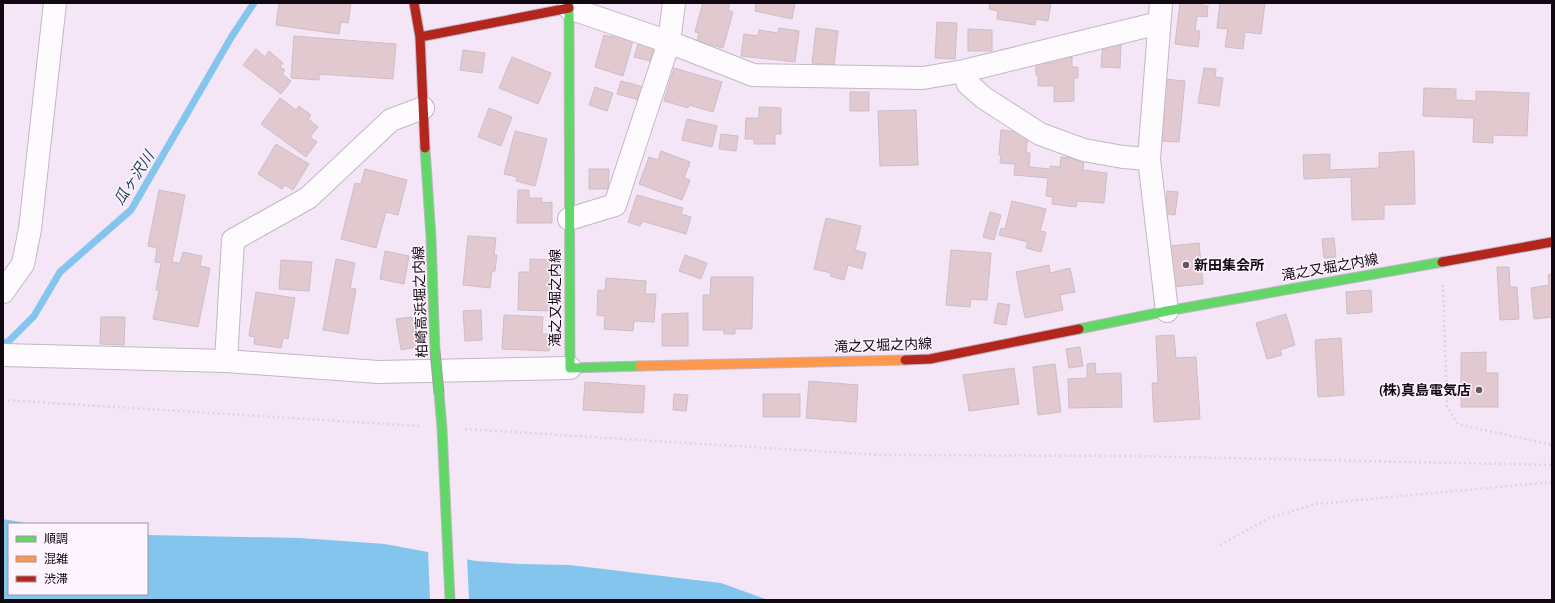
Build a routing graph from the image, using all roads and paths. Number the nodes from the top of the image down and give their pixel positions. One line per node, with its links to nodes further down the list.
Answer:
1 (55, 3): 14 (street)
2 (414, 3): 6 (main road, 柏崎高浜堀之内線)
3 (674, 3): 7 (street)
4 (569, 6): 6 (main road); 7 (street); 11 (main road, 滝之又堀之内線)
5 (1160, 13): 8 (street); 10 (street)
6 (420, 37): 9 (main road, 柏崎高浜堀之内線)
7 (669, 42): 8 (street); 11 (street)
8 (964, 71): 10 (street)
9 (423, 108): 17 (street); 20 (main road, 柏崎高浜堀之内線, bridge)
10 (1149, 159): 15 (street)
11 (569, 218): 18 (main road, 滝之又堀之内線)
12 (1552, 242): 13 (main road, 滝之又堀之内線)
13 (1442, 261): 15 (main road, 滝之又堀之内線); 21 (path)
14 (3, 292)
15 (1167, 311): 18 (main road, 滝之又堀之内線)
16 (3, 355): 17 (street)
17 (226, 361): 18 (street)
18 (570, 368)
19 (3, 400): 20 (path)
20 (442, 428): 22 (path); 25 (main road, 柏崎高浜堀之内線)
21 (1552, 445)
22 (1552, 465)
23 (1552, 482): 24 (path)
24 (1220, 545)
25 (450, 600)

